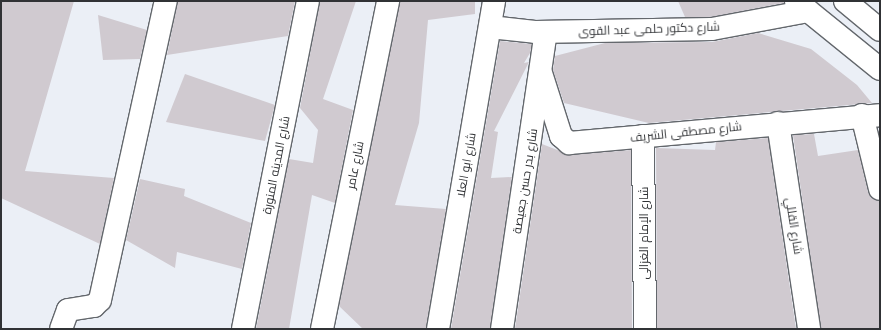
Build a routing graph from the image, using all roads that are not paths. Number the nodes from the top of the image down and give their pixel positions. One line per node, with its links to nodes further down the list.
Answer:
1 (166, 1): 16 (street)
2 (308, 1): 17 (street, شارع المدينه المنورة)
3 (388, 1): 18 (street, شارع عامر)
4 (494, 1): 7 (street, شارع ابو العلا)
5 (845, 1): 8 (street)
6 (802, 6): 9 (street, شارع دكتور حلمى عبد القوى); 10 (street)
7 (490, 27): 9 (street, شارع دكتور حلمى عبد القوى); 19 (street, شارع ابو العلا)
8 (880, 30)
9 (546, 32): 11 (street, شارع بدر حسن جعيصة)
10 (880, 69)
11 (541, 73): 14 (street, شارع مصطفى الشريف); 20 (street, شارع بدر حسن جعيصة)
12 (871, 115): 13 (street, شارع مصطفى الشريف); 15 (street)
13 (778, 123): 14 (street, شارع مصطفى الشريف); 22 (street, شارع القللي)
14 (643, 136): 21 (street, شارع الإمام الغزالى)
15 (880, 189)
16 (61, 329)
17 (243, 329)
18 (322, 329)
19 (438, 329)
20 (502, 329)
21 (645, 329)
22 (809, 329)

